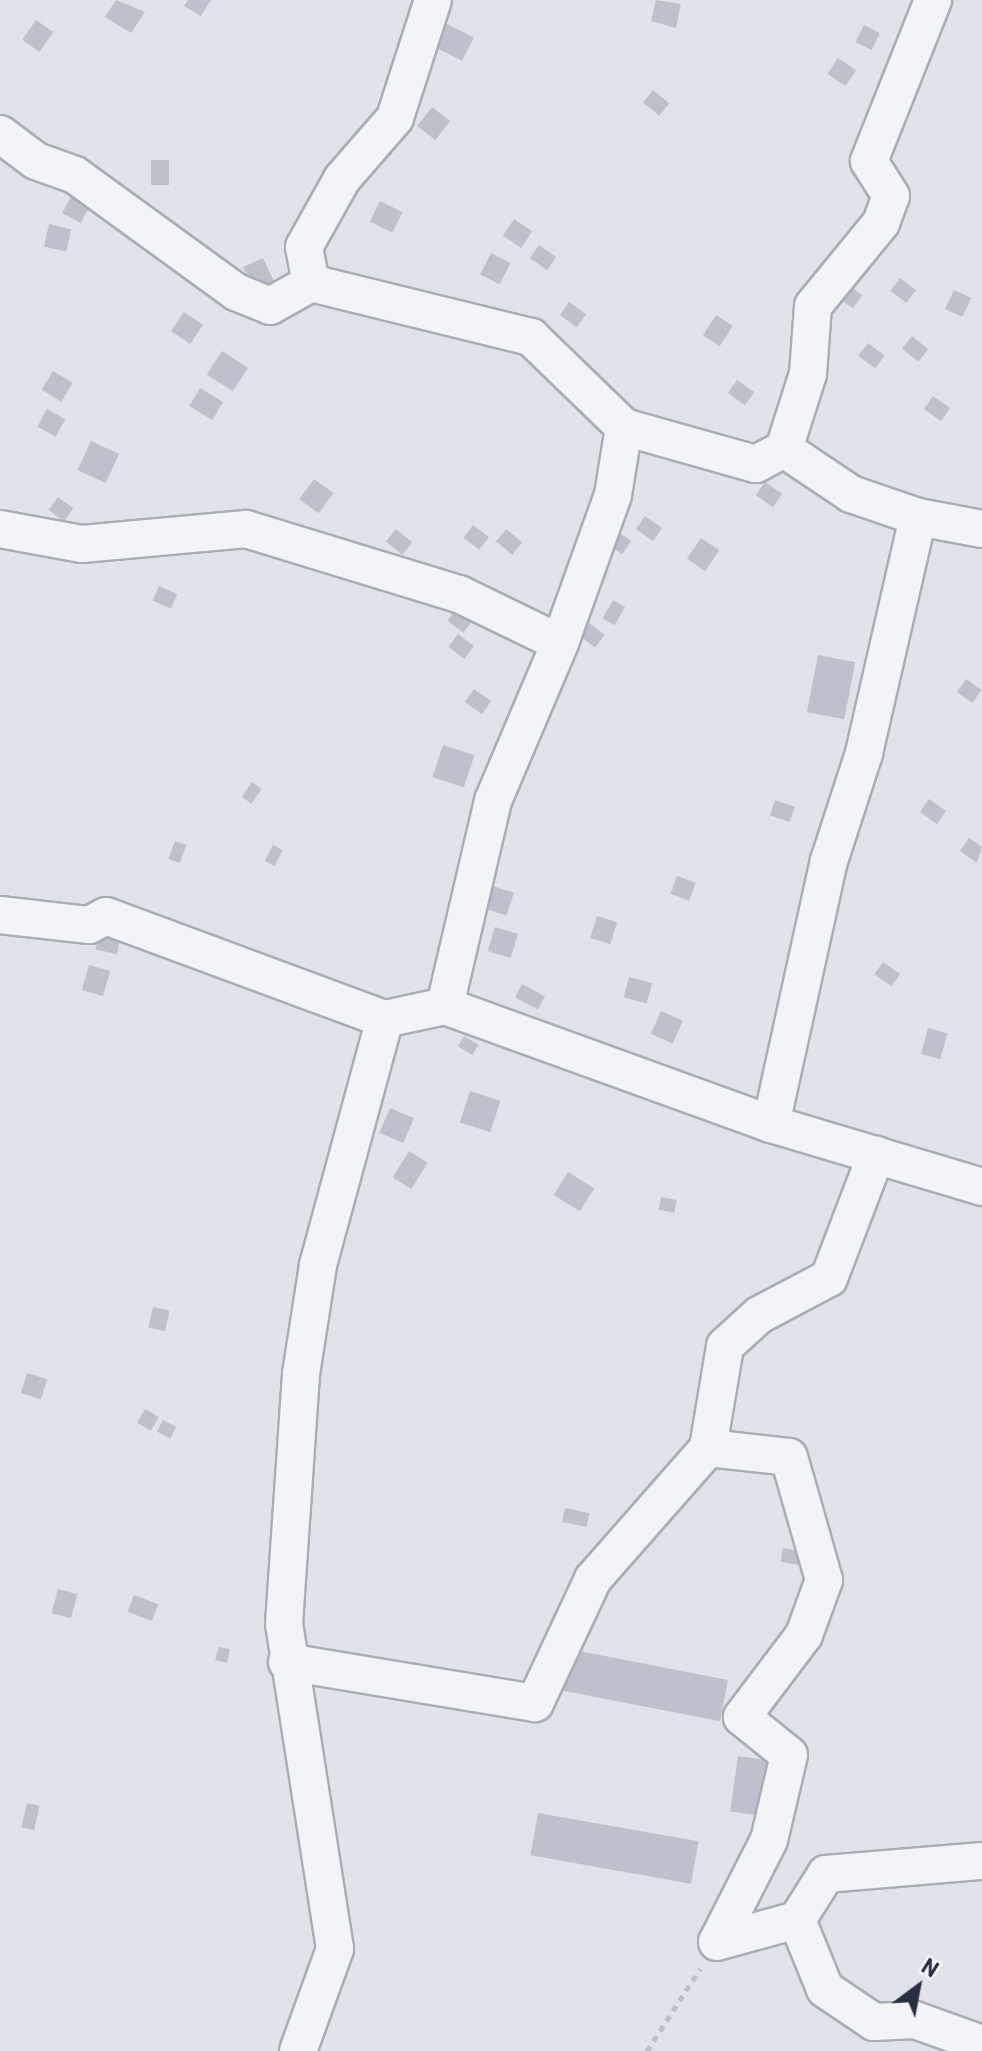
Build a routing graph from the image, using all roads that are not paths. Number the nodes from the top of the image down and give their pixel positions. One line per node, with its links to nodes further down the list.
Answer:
1 (433, 0): 4 (street)
2 (933, 0): 6 (street)
3 (0, 134): 4 (street)
4 (311, 283): 5 (street)
5 (624, 427): 6 (street); 10 (street)
6 (784, 449): 7 (street)
7 (918, 517): 9 (street); 14 (street)
8 (0, 529): 10 (street)
9 (982, 529)
10 (560, 643): 12 (street)
11 (0, 915): 13 (street)
12 (445, 1006): 13 (street); 14 (street)
13 (385, 1019): 18 (street)
14 (771, 1124): 15 (street)
15 (876, 1155): 16 (street); 17 (street)
16 (982, 1187)
17 (708, 1448): 18 (street); 20 (street)
18 (287, 1662): 22 (street)
19 (982, 1861): 20 (street)
20 (797, 1920): 21 (street)
21 (982, 2044)
22 (298, 2051)

